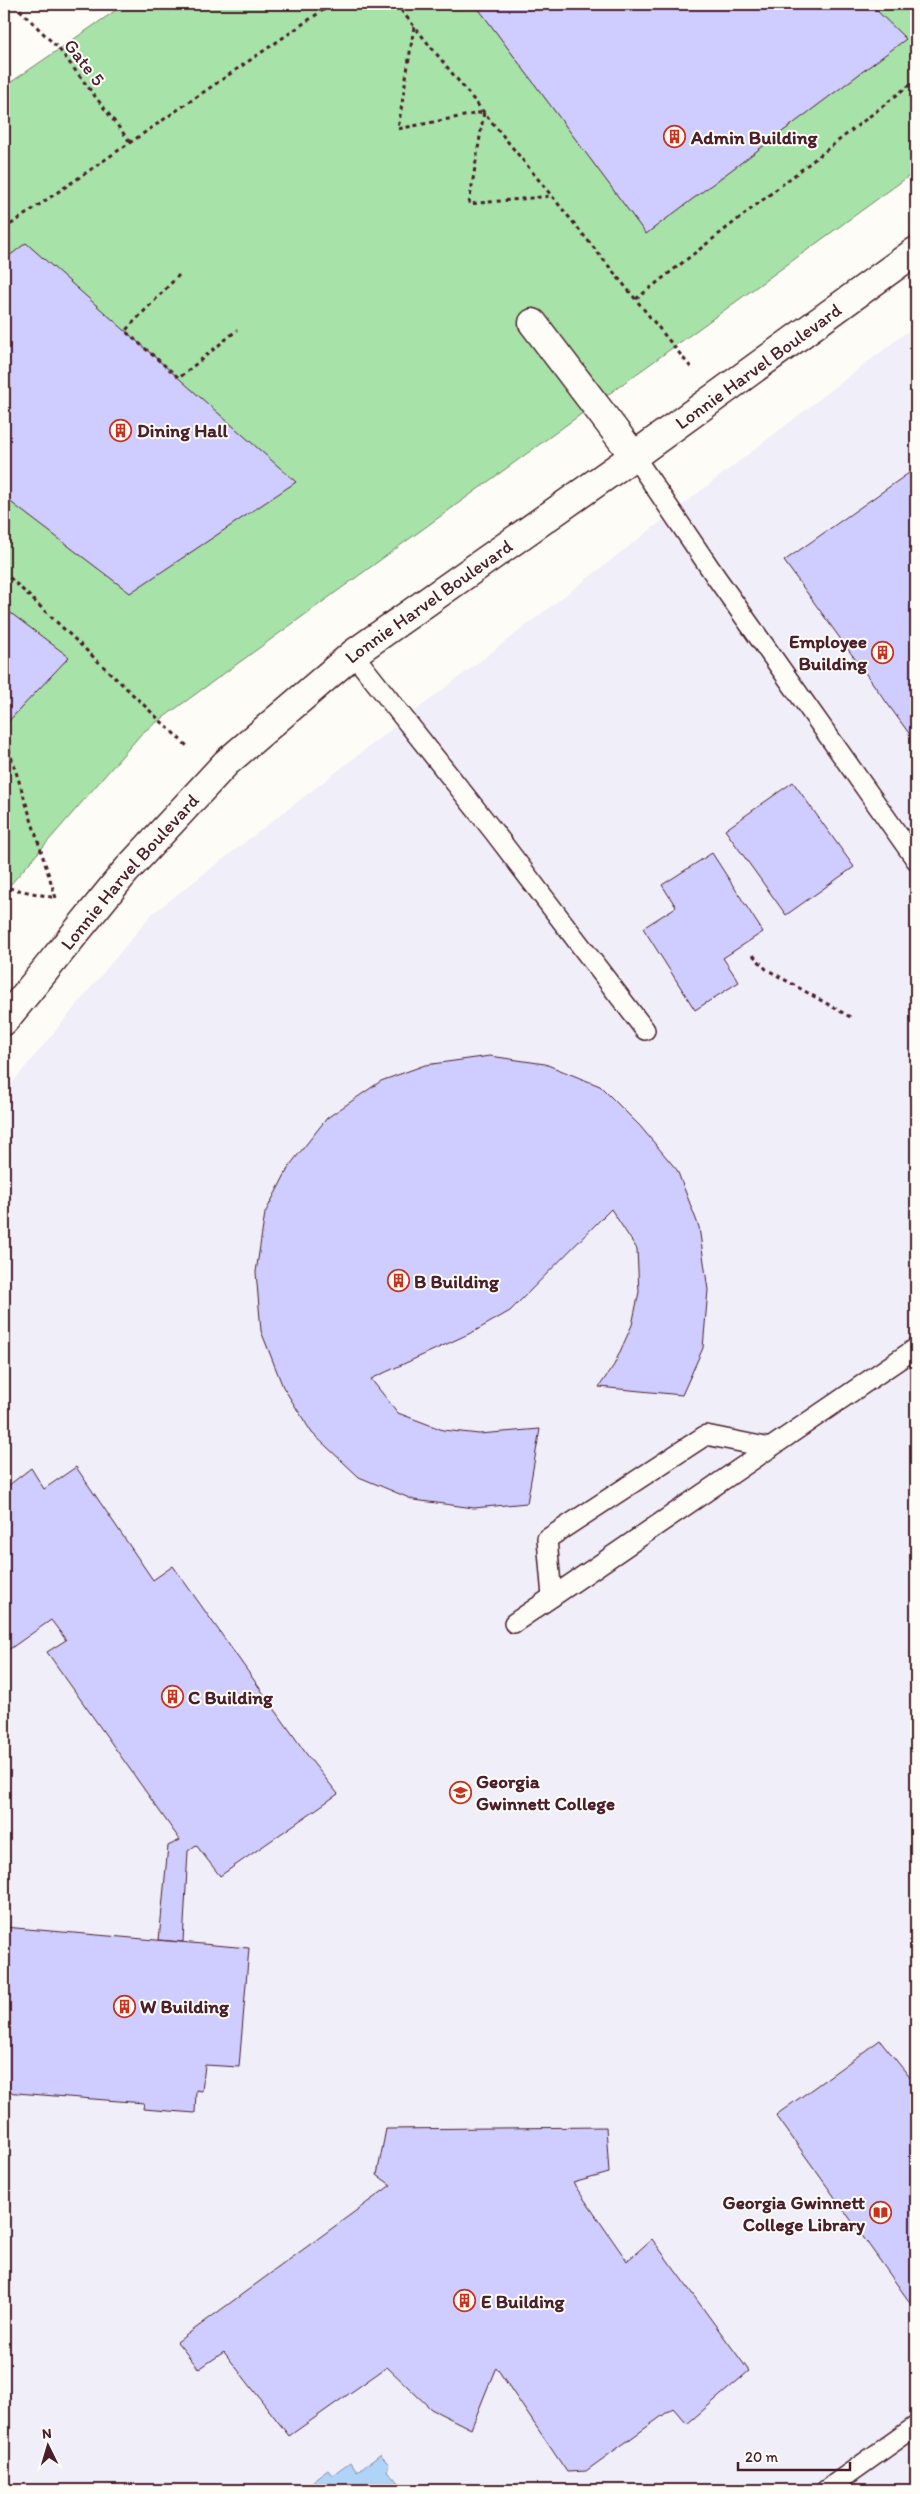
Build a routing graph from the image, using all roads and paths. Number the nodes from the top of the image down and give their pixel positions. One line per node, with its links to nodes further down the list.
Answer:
1 (14, 4): 7 (path, Gate 5)
2 (332, 4): 7 (path)
3 (396, 4): 4 (path)
4 (415, 26): 6 (path); 6 (path)
5 (916, 80): 12 (path)
6 (484, 112): 8 (path); 8 (path)
7 (130, 142): 9 (path)
8 (552, 196): 12 (path)
9 (4, 229)
10 (916, 251): 16 (street, Lonnie Harvel Boulevard)
11 (179, 275): 14 (path)
12 (636, 299): 15 (path)
13 (533, 324): 16 (street)
14 (237, 330)
15 (694, 371)
16 (634, 456): 18 (street, Lonnie Harvel Boulevard); 21 (lane)
17 (4, 572): 20 (path)
18 (353, 654): 25 (street, Lonnie Harvel Boulevard); 26 (lane)
19 (4, 734): 22 (path)
20 (188, 747)
21 (916, 860)
22 (4, 886)
23 (753, 954): 24 (path)
24 (852, 1018)
25 (4, 1021)
26 (645, 1030)
27 (916, 1348): 28 (lane)
28 (770, 1448): 29 (lane); 29 (lane)
29 (552, 1597): 30 (lane)
30 (514, 1623)
31 (916, 2426): 32 (lane)
32 (826, 2490)

